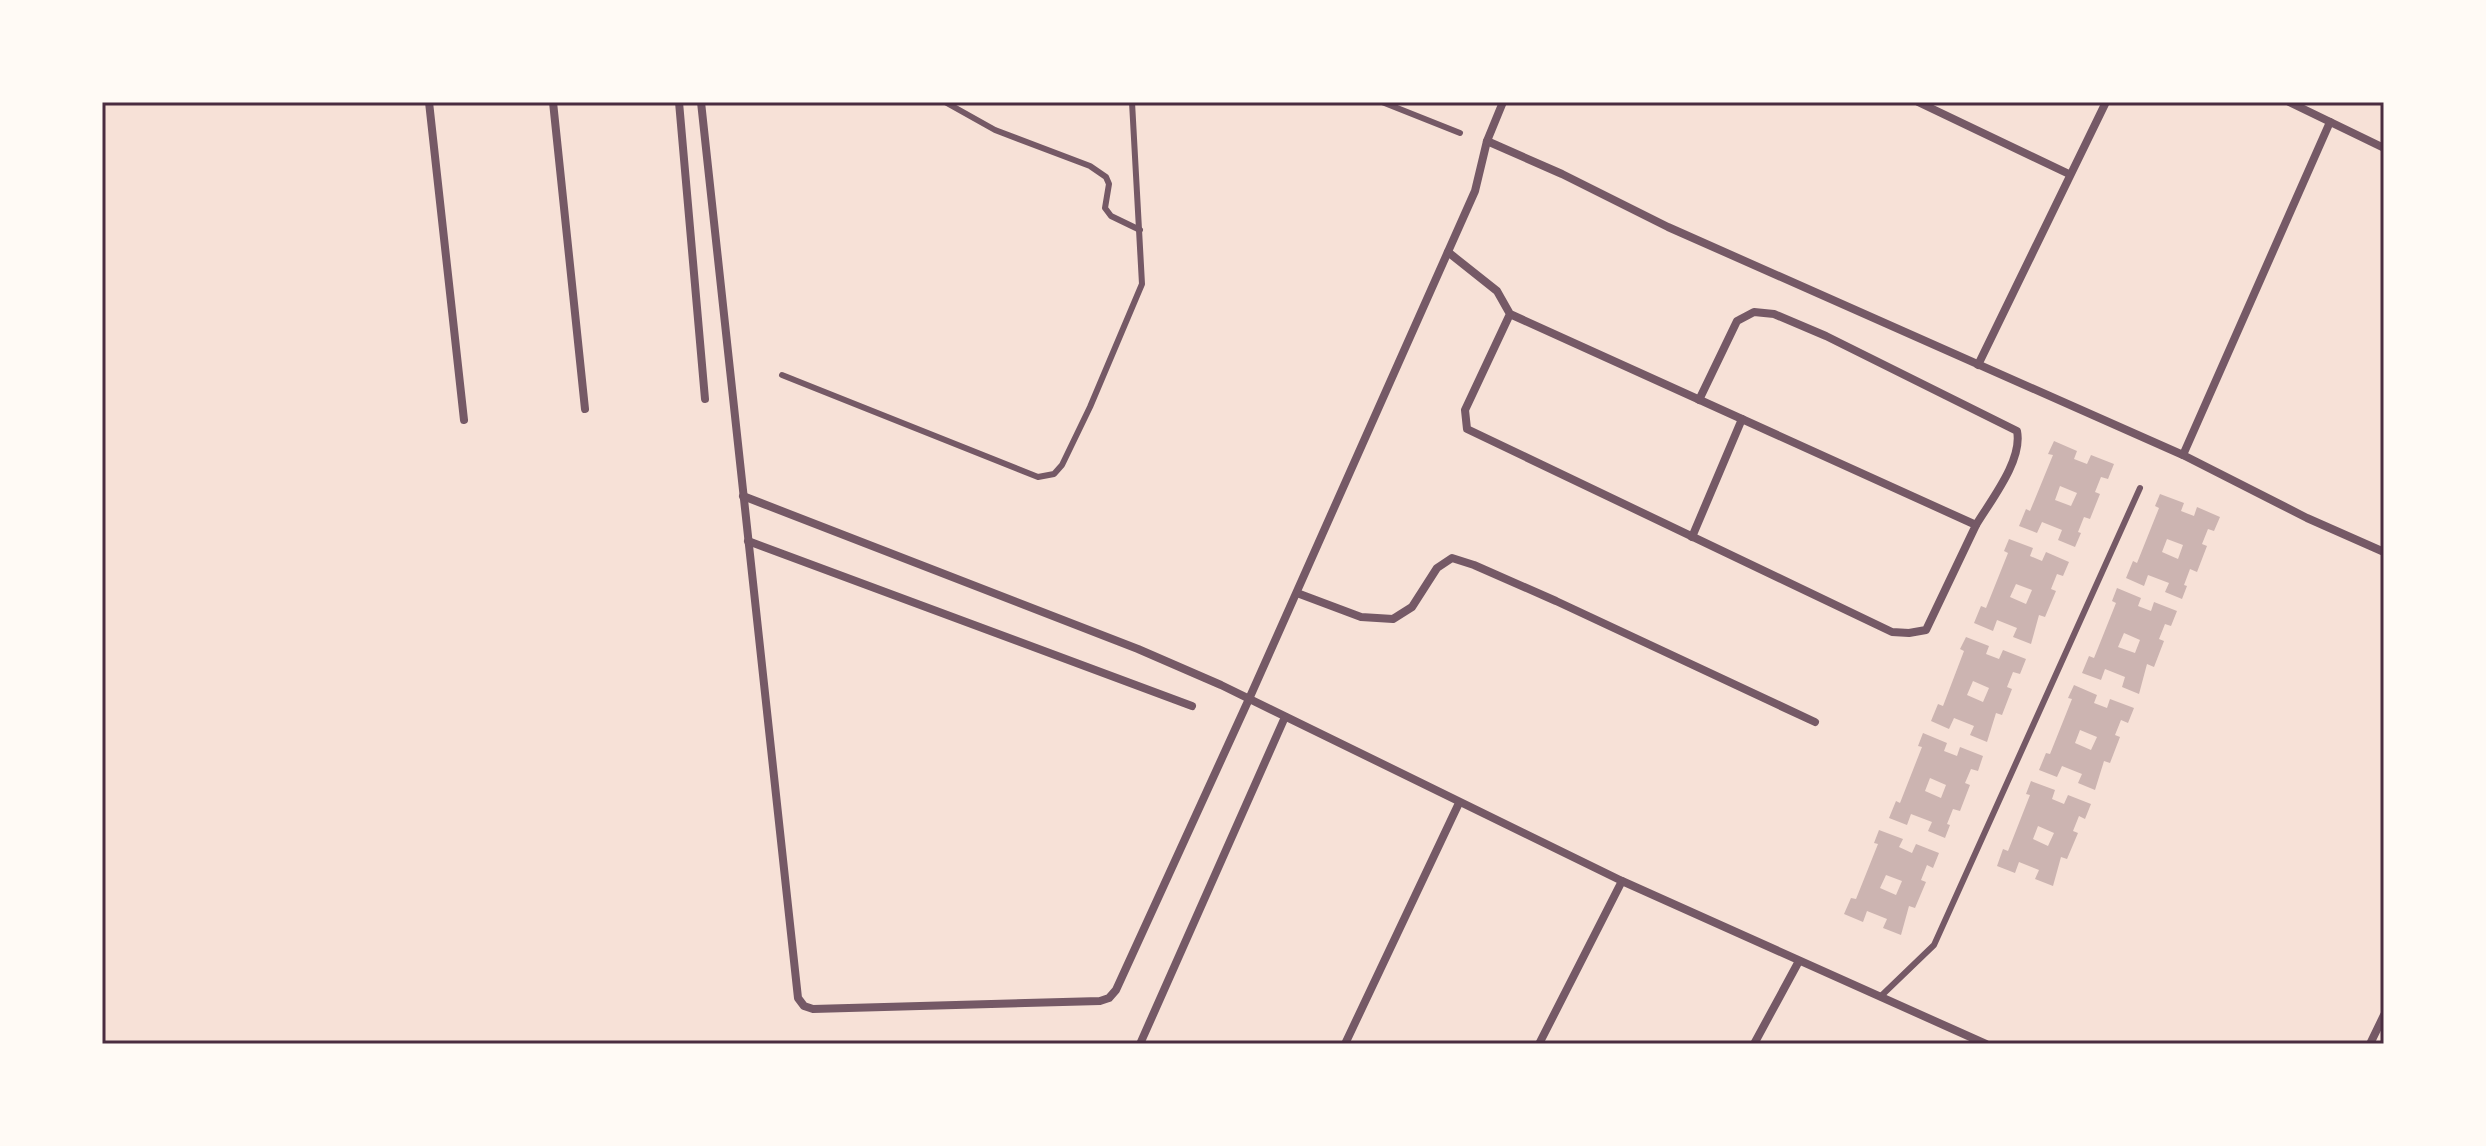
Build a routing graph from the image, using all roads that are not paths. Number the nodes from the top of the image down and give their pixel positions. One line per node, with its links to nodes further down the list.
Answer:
1 (429, 102): 26 (street)
2 (553, 102): 24 (street)
3 (679, 102): 22 (street)
4 (701, 102): 29 (street)
5 (945, 102): 17 (lane)
6 (1132, 102): 17 (lane)
7 (1382, 102): 13 (lane)
8 (1503, 102): 14 (street)
9 (1918, 102): 16 (street)
10 (2106, 102): 16 (street)
11 (2289, 102): 12 (street)
12 (2330, 122): 15 (street); 27 (street)
13 (1460, 133)
14 (1487, 141): 18 (street); 20 (street)
15 (2384, 148)
16 (2069, 174): 20 (street)
17 (1140, 230): 21 (lane)
18 (1448, 252): 19 (street); 34 (street)
19 (1510, 314): 23 (street); 31 (street)
20 (1978, 365): 27 (street)
21 (782, 375)
22 (705, 399)
23 (1699, 400): 25 (street); 30 (street)
24 (585, 409)
25 (1742, 419): 30 (street); 31 (street)
26 (464, 420)
27 (2183, 455): 33 (street)
28 (2140, 488): 42 (lane)
29 (743, 496): 32 (street); 35 (street)
30 (1976, 525): 31 (street)
31 (1692, 537)
32 (748, 541): 35 (street); 36 (street)
33 (2384, 552)
34 (1297, 593): 35 (street); 38 (street)
35 (1249, 699): 37 (street)
36 (1192, 706)
37 (1285, 717): 39 (street); 45 (street)
38 (1815, 722)
39 (1459, 803): 40 (street); 46 (street)
40 (1622, 881): 41 (street); 47 (street)
41 (1799, 961): 42 (street); 48 (street)
42 (1879, 998): 44 (street)
43 (2384, 1015): 50 (street)
44 (1964, 1040): 49 (street)
45 (1140, 1044)
46 (1345, 1044)
47 (1539, 1044)
48 (1754, 1044)
49 (1986, 1044)
50 (2370, 1044)

